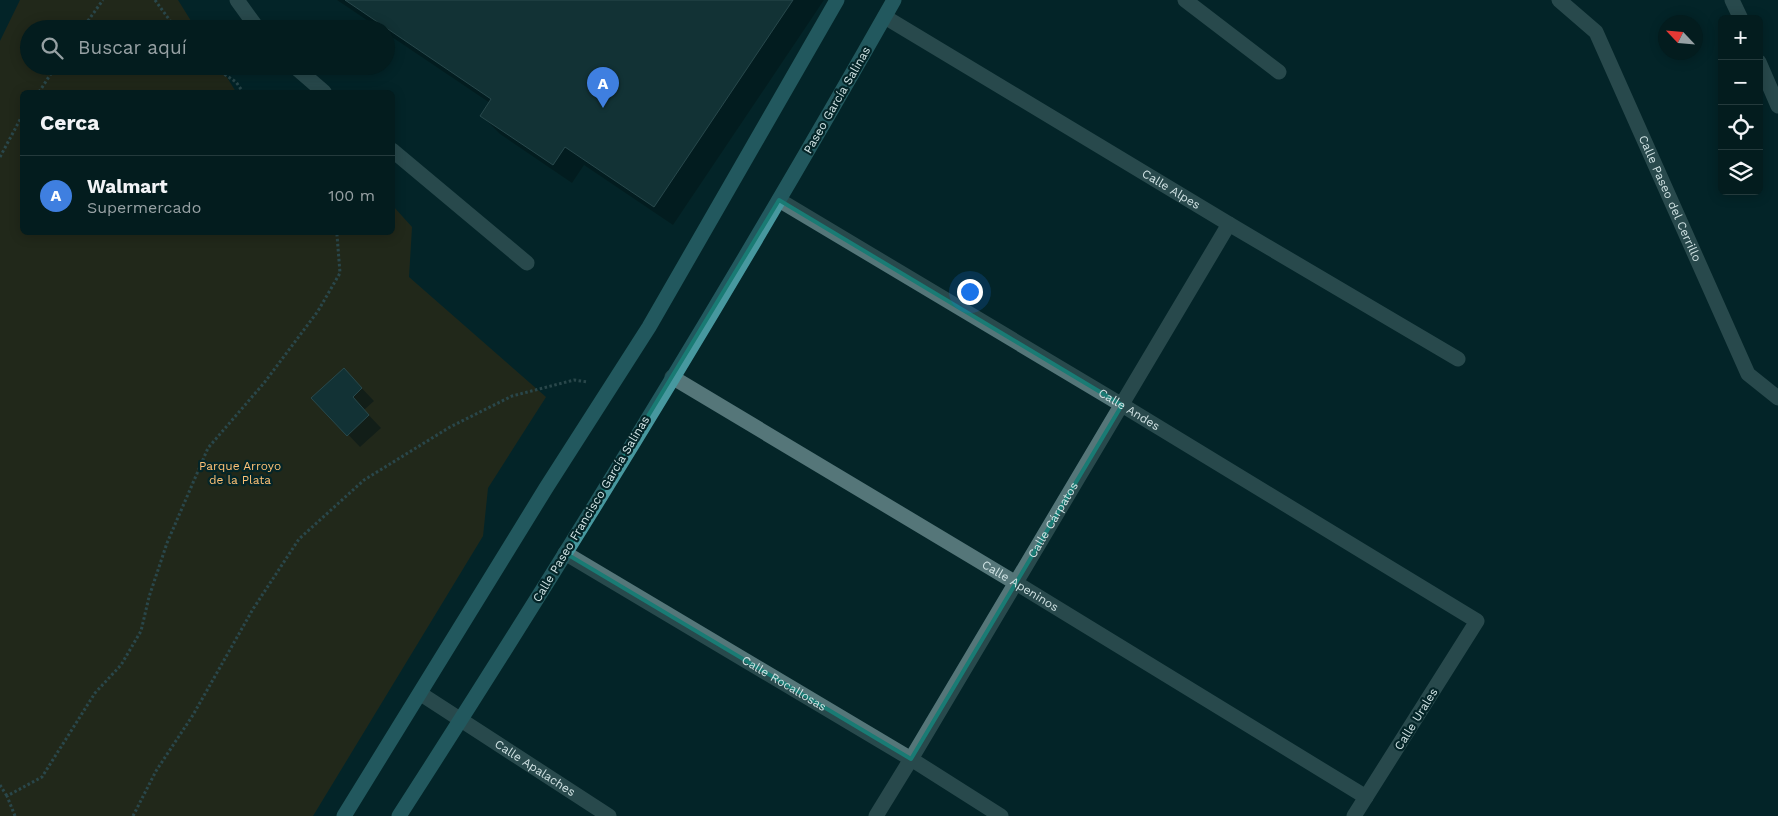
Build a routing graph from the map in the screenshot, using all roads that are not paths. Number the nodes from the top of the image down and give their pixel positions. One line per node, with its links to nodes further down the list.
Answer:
1 (237, 0): 7 (street)
2 (837, 0): 24 (main road)
3 (894, 0): 6 (main road, Paseo García Salinas)
4 (1185, 0): 9 (street)
5 (1559, 0): 19 (street, Calle Paseo del Cerrillo)
6 (885, 17): 14 (main road, Paseo García Salinas); 15 (street, Calle Alpes)
7 (251, 20)
8 (1763, 71): 12 (street)
9 (1279, 72)
10 (304, 75): 11 (street)
11 (322, 90)
12 (1778, 106)
13 (395, 153): 16 (street)
14 (780, 200): 18 (main road, Calle Paseo Francisco García Salinas); 20 (street, Calle Andes)
15 (1229, 224): 17 (street, Calle Alpes); 20 (street, Calle Cárpatos)
16 (527, 263)
17 (1458, 360)
18 (672, 377): 21 (main road, Calle Paseo Francisco García Salinas); 22 (street, Calle Apeninos)
19 (1778, 398)
20 (1122, 405): 22 (street, Calle Cárpatos); 23 (street, Calle Andes)
21 (565, 552): 25 (main road, Calle Paseo Francisco García Salinas); 26 (street, Calle Rocallosas)
22 (1016, 583): 26 (street, Calle Cárpatos); 27 (street, Calle Apeninos)
23 (1477, 621): 27 (street, Calle Urales)
24 (421, 694): 25 (street, Calle Apalaches); 28 (main road)
25 (461, 720): 29 (main road, Calle Paseo Francisco García Salinas); 30 (street, Calle Apalaches)
26 (912, 759): 31 (street, Calle Cárpatos); 32 (street, Calle Rocallosas)
27 (1366, 797): 33 (street, Calle Urales)
28 (344, 816)
29 (399, 816)
30 (609, 816)
31 (876, 816)
32 (1001, 816)
33 (1354, 816)

